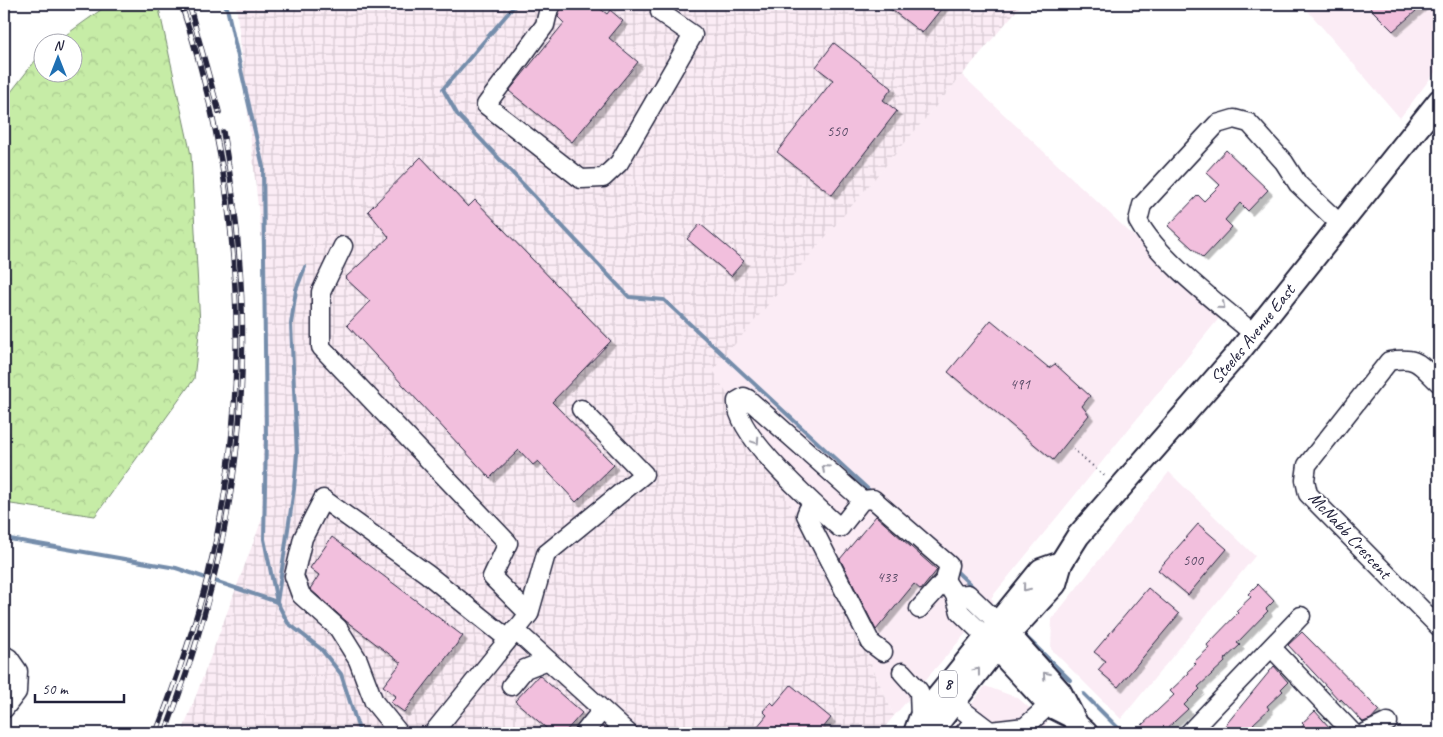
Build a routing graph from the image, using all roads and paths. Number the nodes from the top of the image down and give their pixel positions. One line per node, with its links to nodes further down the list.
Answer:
1 (552, 4): 2 (street)
2 (666, 4)
3 (1439, 101): 4 (main road, Steeles Avenue East / 8)
4 (1340, 224): 6 (main road, Steeles Avenue East / 8); 6 (street, one-way to 6)
5 (343, 246): 15 (street)
6 (1254, 334): 10 (main road, Steeles Avenue East / 8)
7 (1439, 382): 17 (street, McNabb Crescent)
8 (581, 409): 15 (street)
9 (1072, 449): 10 (path)
10 (1120, 488): 19 (main road, Steeles Avenue East / 8)
11 (862, 500): 12 (street); 12 (street, one-way to 12); 13 (street)
12 (815, 505): 21 (street)
13 (950, 587): 14 (street); 19 (street)
14 (919, 609)
15 (529, 614): 18 (street)
16 (1301, 616): 20 (street)
17 (1439, 627)
18 (511, 634): 23 (street); 36 (street); 37 (street)
19 (997, 635): 26 (main road, Steeles Avenue East / 8, one-way to 19); 27 (main road); 32 (main road, one-way to 19); 33 (main road, Steeles Avenue East / 8)
20 (1272, 648): 35 (street); 40 (street)
21 (883, 652)
22 (4, 655): 28 (street)
23 (548, 660): 25 (street); 29 (street)
24 (902, 672): 33 (street)
25 (511, 686)
26 (954, 703): 31 (street); 33 (main road, Steeles Avenue East / 8)
27 (1049, 705): 32 (main road); 34 (street)
28 (4, 710)
29 (602, 710): 38 (street); 39 (street)
30 (1388, 722): 41 (street)
31 (970, 727): 34 (street)
32 (1076, 727)
33 (919, 728)
34 (989, 732)
35 (1194, 732)
36 (399, 733)
37 (433, 733)
38 (584, 733)
39 (628, 733)
40 (1353, 733)
41 (1365, 733)

